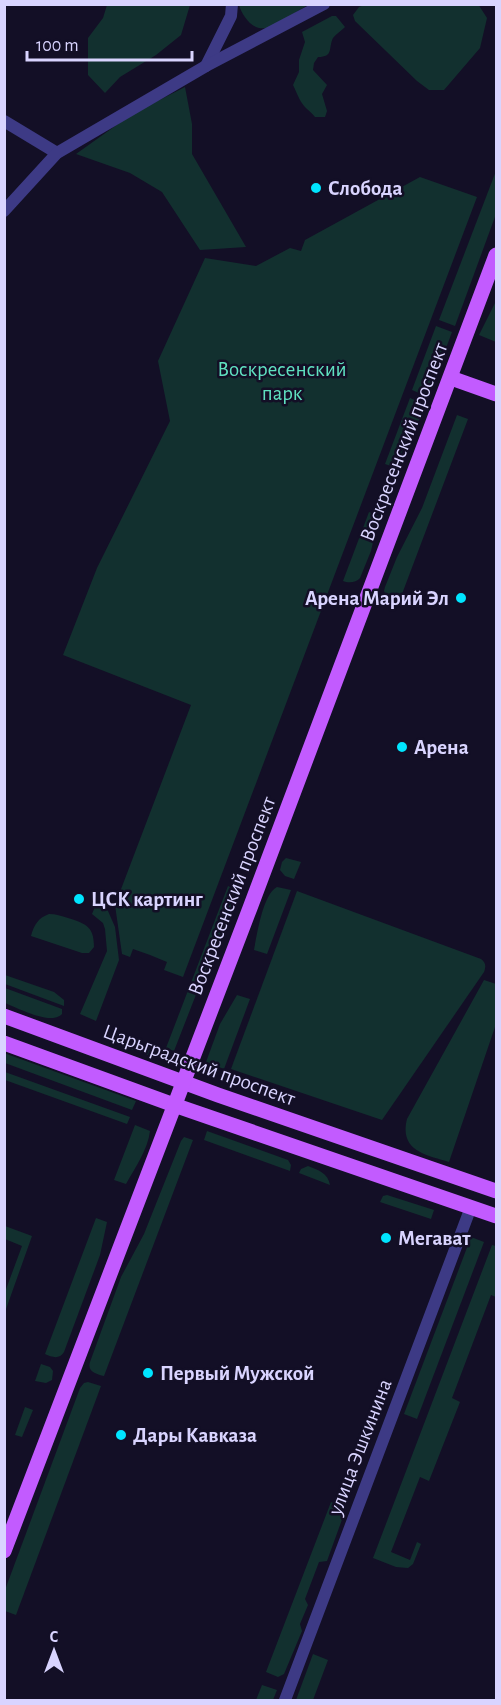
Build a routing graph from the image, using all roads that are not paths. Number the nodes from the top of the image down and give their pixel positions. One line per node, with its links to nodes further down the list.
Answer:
1 (232, 4): 3 (street)
2 (324, 4): 3 (street)
3 (206, 66): 5 (street)
4 (4, 121): 5 (street)
5 (57, 153): 6 (street)
6 (4, 211)
7 (496, 255): 8 (main road, Воскресенский проспект)
8 (451, 378): 9 (main road); 12 (main road, Воскресенский проспект)
9 (496, 394)
10 (4, 1016): 12 (main road, Царьградский проспект)
11 (4, 1043): 13 (main road)
12 (183, 1082): 13 (main road, Воскресенский проспект); 14 (main road, Царьградский проспект)
13 (174, 1105): 15 (main road); 17 (main road, Воскресенский проспект)
14 (496, 1191)
15 (471, 1207): 16 (main road); 18 (street, улица Эшкинина)
16 (496, 1216)
17 (4, 1551)
18 (285, 1701)

